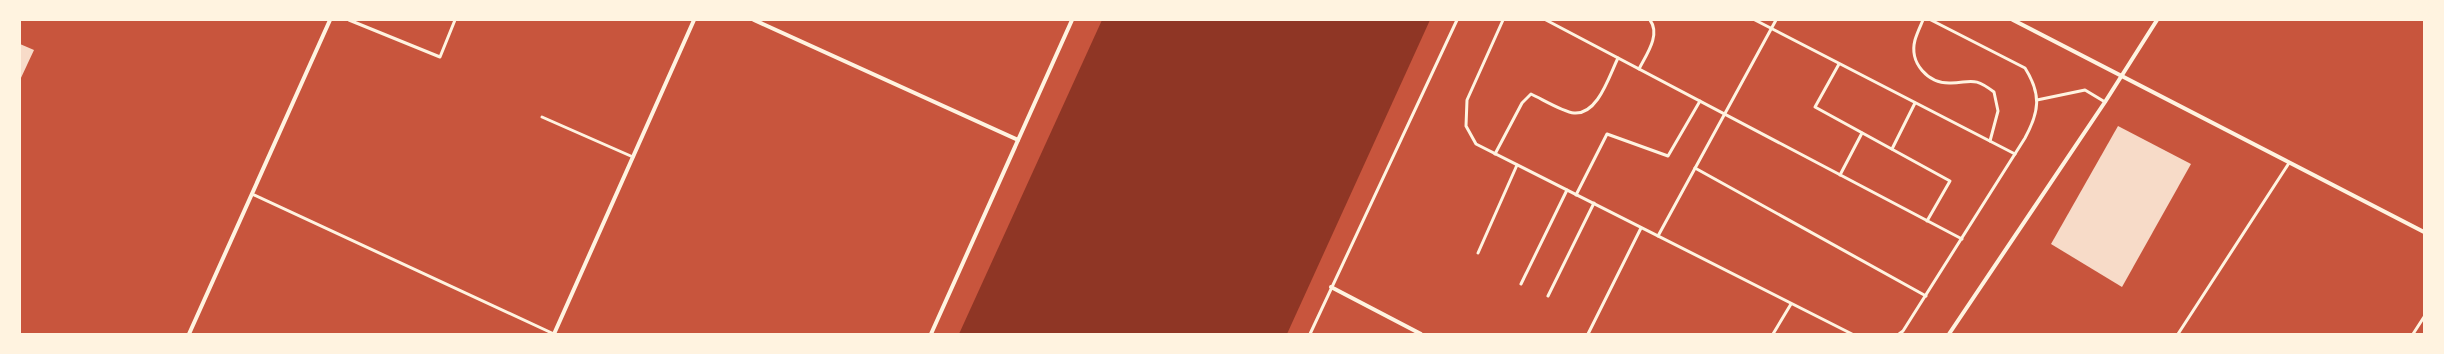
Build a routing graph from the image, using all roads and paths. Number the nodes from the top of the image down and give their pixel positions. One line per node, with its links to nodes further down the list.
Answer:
1 (330, 20): 40 (street)
2 (349, 20): 3 (lane)
3 (456, 20)
4 (694, 20): 34 (street)
5 (754, 20): 29 (street)
6 (1072, 20): 29 (street)
7 (1457, 20): 50 (lane)
8 (1503, 20): 32 (lane)
9 (1546, 20): 18 (lane)
10 (1650, 20): 20 (lane)
11 (1755, 20): 17 (lane)
12 (1776, 20): 17 (lane)
13 (1923, 20): 30 (lane)
14 (1931, 20): 22 (lane)
15 (2013, 20): 21 (street)
16 (2157, 20): 21 (street)
17 (1771, 28): 19 (lane); 26 (lane)
18 (1618, 58): 20 (lane); 32 (lane)
19 (1839, 64): 25 (lane); 28 (lane)
20 (1639, 69): 23 (lane)
21 (2122, 76): 24 (street); 35 (street)
22 (2037, 100): 24 (lane); 33 (lane)
23 (1700, 101): 26 (lane); 41 (lane)
24 (2105, 102): 64 (street)
25 (1915, 103): 30 (lane); 31 (lane)
26 (1725, 114): 37 (lane); 38 (lane)
27 (542, 116): 34 (lane)
28 (1862, 133): 31 (lane); 38 (lane)
29 (1018, 140): 57 (street)
30 (1990, 141): 33 (lane)
31 (1892, 149): 43 (lane)
32 (1495, 154): 36 (lane)
33 (2015, 154): 47 (lane)
34 (633, 157): 56 (street)
35 (2289, 163): 45 (street); 65 (lane)
36 (1517, 165): 39 (lane); 48 (lane)
37 (1695, 168): 46 (lane); 52 (lane)
38 (1840, 175): 43 (lane)
39 (1567, 190): 41 (lane); 49 (lane)
40 (252, 194): 55 (street); 56 (lane)
41 (1576, 195): 42 (lane)
42 (1594, 203): 44 (lane); 51 (lane)
43 (1927, 221): 47 (lane)
44 (1641, 228): 46 (lane); 60 (lane)
45 (2424, 232)
46 (1658, 236): 53 (lane)
47 (1962, 239): 52 (lane)
48 (1478, 253)
49 (1520, 284)
50 (1331, 287): 58 (lane); 59 (street)
51 (1548, 296)
52 (1926, 296): 63 (lane)
53 (1791, 304): 61 (lane); 62 (lane)
54 (2424, 317): 66 (lane)
55 (189, 334)
56 (554, 334)
57 (931, 334)
58 (1310, 334)
59 (1421, 334)
60 (1588, 334)
61 (1773, 334)
62 (1852, 334)
63 (1899, 334)
64 (1949, 334)
65 (2178, 334)
66 (2413, 334)

